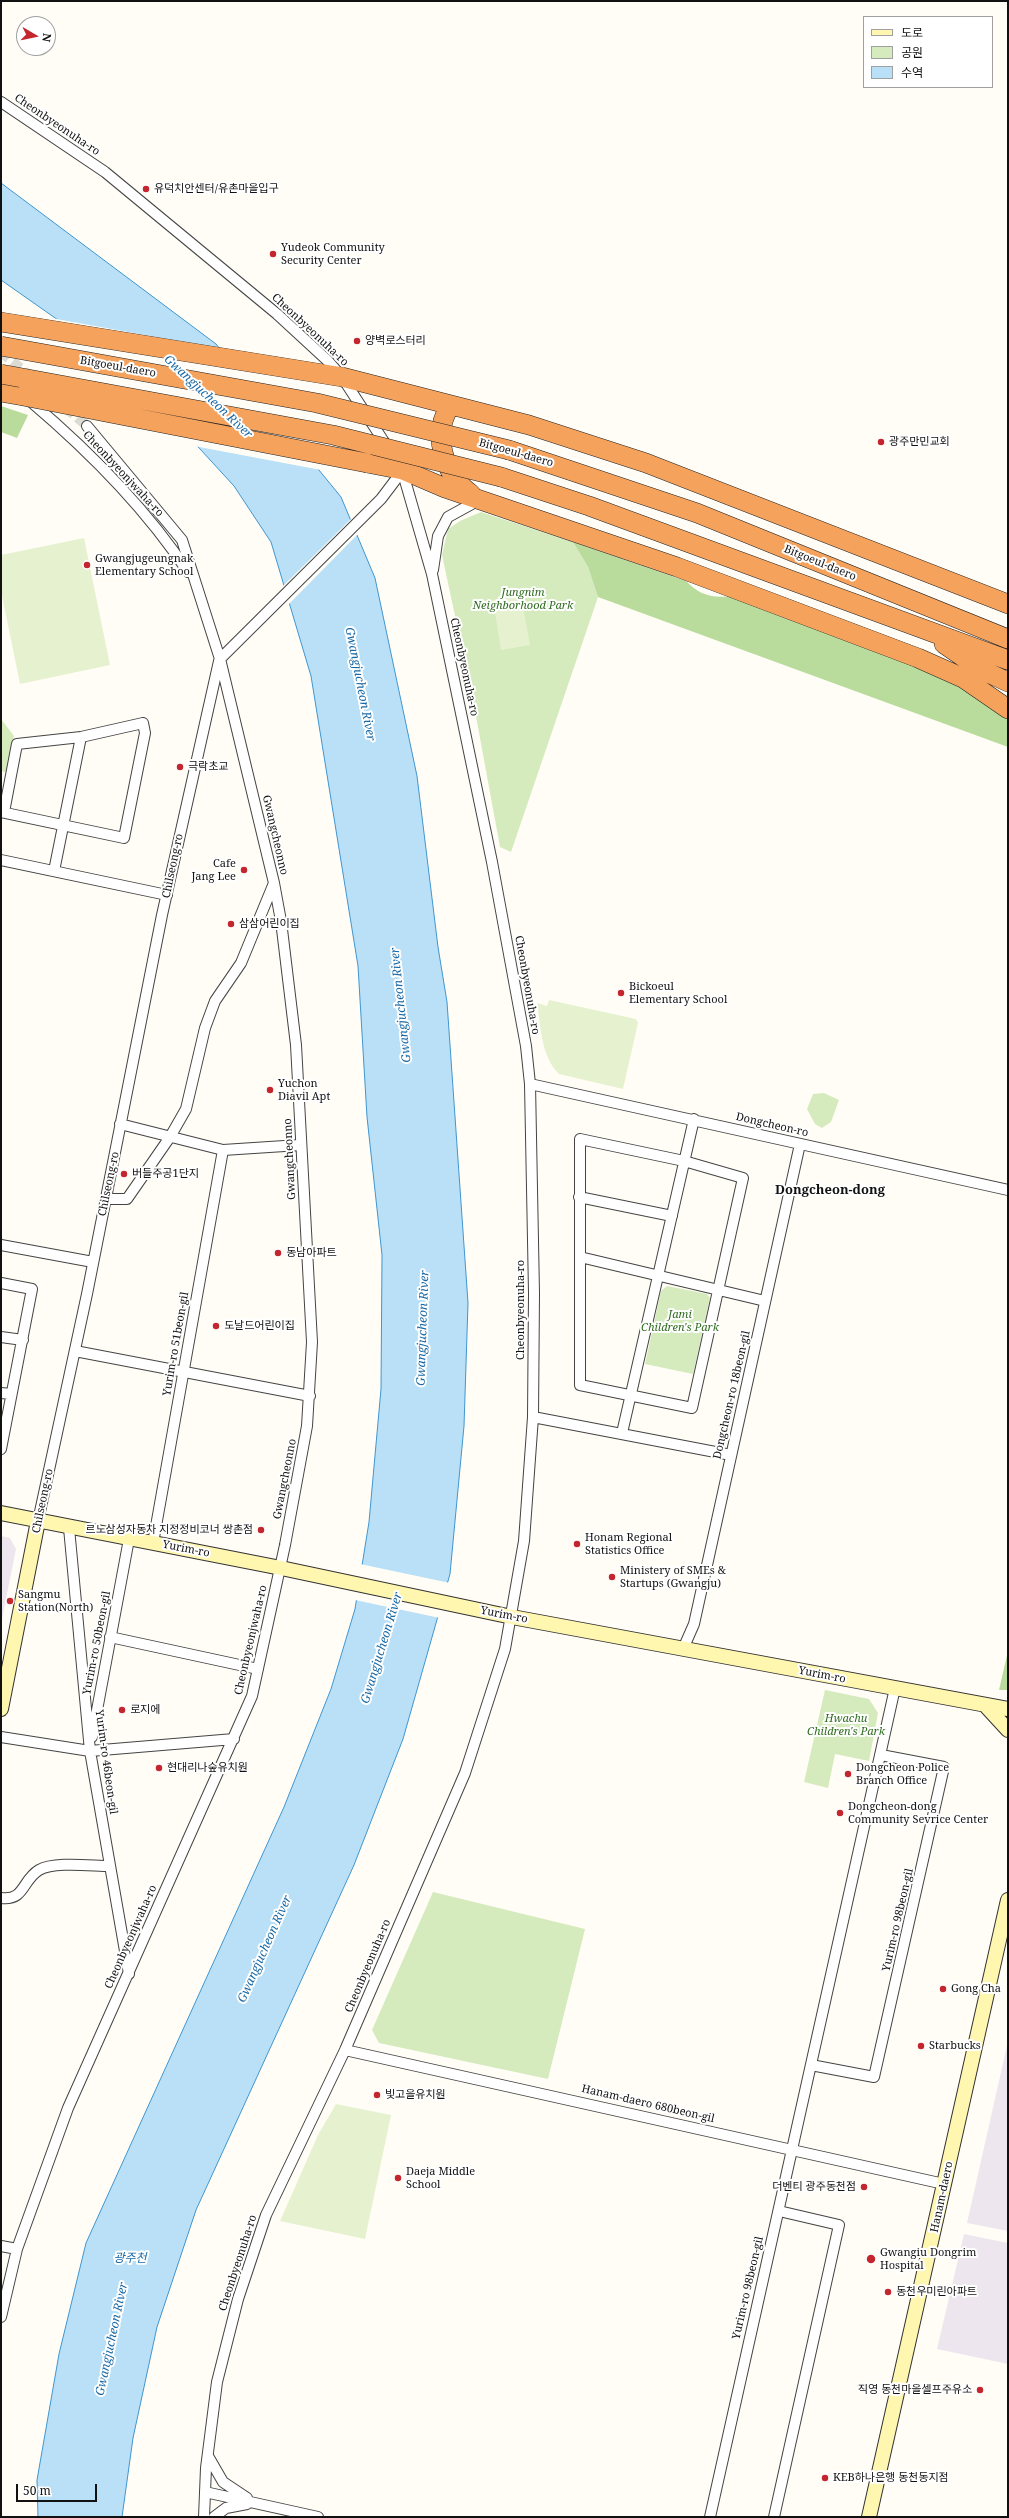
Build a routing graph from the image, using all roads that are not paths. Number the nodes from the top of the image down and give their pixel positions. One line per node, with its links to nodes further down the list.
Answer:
1 (2, 102): 5 (street, Cheonbyeonuha-ro)
2 (1, 322): 5 (highway)
3 (1, 346): 16 (highway, Bitgoeul-daero, bridge)
4 (1, 374): 15 (highway, bridge)
5 (342, 377): 8 (highway); 10 (street, Cheonbyeonuha-ro)
6 (1, 392): 7 (highway)
7 (23, 396): 10 (highway, bridge); 13 (street, Cheonbyeonjwaha-ro)
8 (450, 406): 11 (highway); 14 (highway)
9 (87, 426): 13 (street, Cheonbyeonjwaha-ro)
10 (403, 470): 11 (highway); 12 (street, Cheonbyeonuha-ro); 17 (street)
11 (479, 500): 12 (street); 20 (highway)
12 (432, 574): 28 (street, Cheonbyeonuha-ro)
13 (193, 580): 17 (street, Cheonbyeonjwaha-ro)
14 (1008, 604)
15 (915, 624): 18 (highway); 19 (highway)
16 (1005, 636)
17 (220, 659): 26 (street, Gwangcheonno); 27 (street, Chilseong-ro)
18 (1008, 660)
19 (1008, 682)
20 (1008, 709)
21 (81, 736): 22 (street); 23 (street); 23 (street)
22 (2, 812): 23 (street)
23 (64, 825): 25 (street)
24 (1, 860): 25 (street)
25 (54, 871): 27 (street)
26 (274, 883): 31 (street); 33 (street, Gwangcheonno)
27 (167, 895): 30 (street, Chilseong-ro)
28 (530, 1084): 29 (street, Dongcheon-ro); 55 (street, Cheonbyeonuha-ro)
29 (694, 1119): 32 (street, Dongcheon-ro); 35 (street)
30 (120, 1124): 31 (street); 38 (street, Chilseong-ro)
31 (170, 1137): 34 (street); 38 (street)
32 (800, 1144): 36 (street, Dongcheon-ro); 46 (street, Dongcheon-ro 18beon-gil)
33 (300, 1145): 34 (street); 53 (street, Gwangcheonno)
34 (223, 1150): 50 (street, Yurim-ro 51beon-gil)
35 (684, 1161): 37 (street); 39 (street); 45 (street)
36 (1008, 1190)
37 (579, 1197): 39 (street); 41 (street)
38 (106, 1199): 42 (street, Chilseong-ro)
39 (672, 1216): 43 (street)
40 (1, 1245): 42 (street)
41 (580, 1257): 43 (street); 54 (street)
42 (93, 1262): 49 (street, Chilseong-ro)
43 (659, 1275): 45 (street); 54 (street)
44 (1, 1282): 48 (street)
45 (717, 1290): 46 (street); 54 (street)
46 (765, 1301): 58 (street, Dongcheon-ro 18beon-gil)
47 (1, 1337): 48 (street)
48 (23, 1340): 52 (street)
49 (75, 1351): 50 (street); 60 (street, Chilseong-ro)
50 (183, 1372): 53 (street); 63 (street, Yurim-ro 51beon-gil)
51 (1, 1393): 52 (street)
52 (12, 1394): 57 (street)
53 (310, 1396): 64 (street, Gwangcheonno)
54 (630, 1396): 56 (street)
55 (533, 1417): 56 (street); 65 (street, Cheonbyeonuha-ro)
56 (622, 1433): 58 (street)
57 (1, 1449)
58 (731, 1455): 67 (street, Dongcheon-ro 18beon-gil)
59 (1, 1513): 60 (street, Yurim-ro)
60 (38, 1521): 61 (street, Yurim-ro); 73 (street, Chilseong-ro)
61 (69, 1528): 62 (street, Yurim-ro); 77 (street, Yurim-ro 46beon-gil)
62 (130, 1538): 63 (street, Yurim-ro); 66 (street, Yurim-ro 50beon-gil)
63 (153, 1543): 64 (street, Yurim-ro)
64 (287, 1569): 65 (street, Yurim-ro); 68 (street, Cheonbyeonjwaha-ro)
65 (512, 1617): 67 (street, Yurim-ro); 83 (street, Cheonbyeonuha-ro)
66 (110, 1637): 68 (street); 77 (street, Yurim-ro 50beon-gil)
67 (683, 1649): 69 (street, Yurim-ro)
68 (258, 1669): 76 (street, Cheonbyeonjwaha-ro)
69 (895, 1688): 71 (street, Yurim-ro); 78 (street, Yurim-ro 98beon-gil)
70 (1008, 1698): 71 (street)
71 (985, 1705): 72 (street, Yurim-ro); 74 (street)
72 (1008, 1709)
73 (1, 1710)
74 (1008, 1730)
75 (1, 1737): 77 (street)
76 (234, 1739): 77 (street); 82 (street, Cheonbyeonjwaha-ro)
77 (90, 1751): 79 (street, Yurim-ro 46beon-gil)
78 (881, 1755): 84 (street, Yurim-ro 98beon-gil); 84 (street, Yurim-ro 98beon-gil)
79 (110, 1866): 80 (street); 82 (street, Yurim-ro 46beon-gil)
80 (1, 1898)
81 (1008, 1900): 86 (street, Hanam-daero)
82 (129, 1974): 89 (street, Cheonbyeonjwaha-ro)
83 (346, 2050): 85 (street, Hanam-daero 680beon-gil); 91 (street, Cheonbyeonuha-ro)
84 (811, 2065): 85 (street, Yurim-ro 98beon-gil)
85 (793, 2150): 86 (street, Hanam-daero 680beon-gil); 87 (street, Yurim-ro 98beon-gil)
86 (944, 2184): 99 (street, Hanam-daero)
87 (778, 2211): 97 (street, Yurim-ro 98beon-gil); 98 (street)
88 (1, 2246): 89 (street)
89 (17, 2249): 90 (street, Cheonbyeonjwaha-ro)
90 (1, 2317)
91 (208, 2456): 92 (street, Cheonbyeonuha-ro); 93 (street)
92 (205, 2492): 93 (street); 94 (street, Cheonbyeonuha-ro)
93 (255, 2503): 95 (street); 96 (street)
94 (204, 2517)
95 (214, 2517)
96 (318, 2517)
97 (710, 2517)
98 (774, 2517)
99 (869, 2517)

